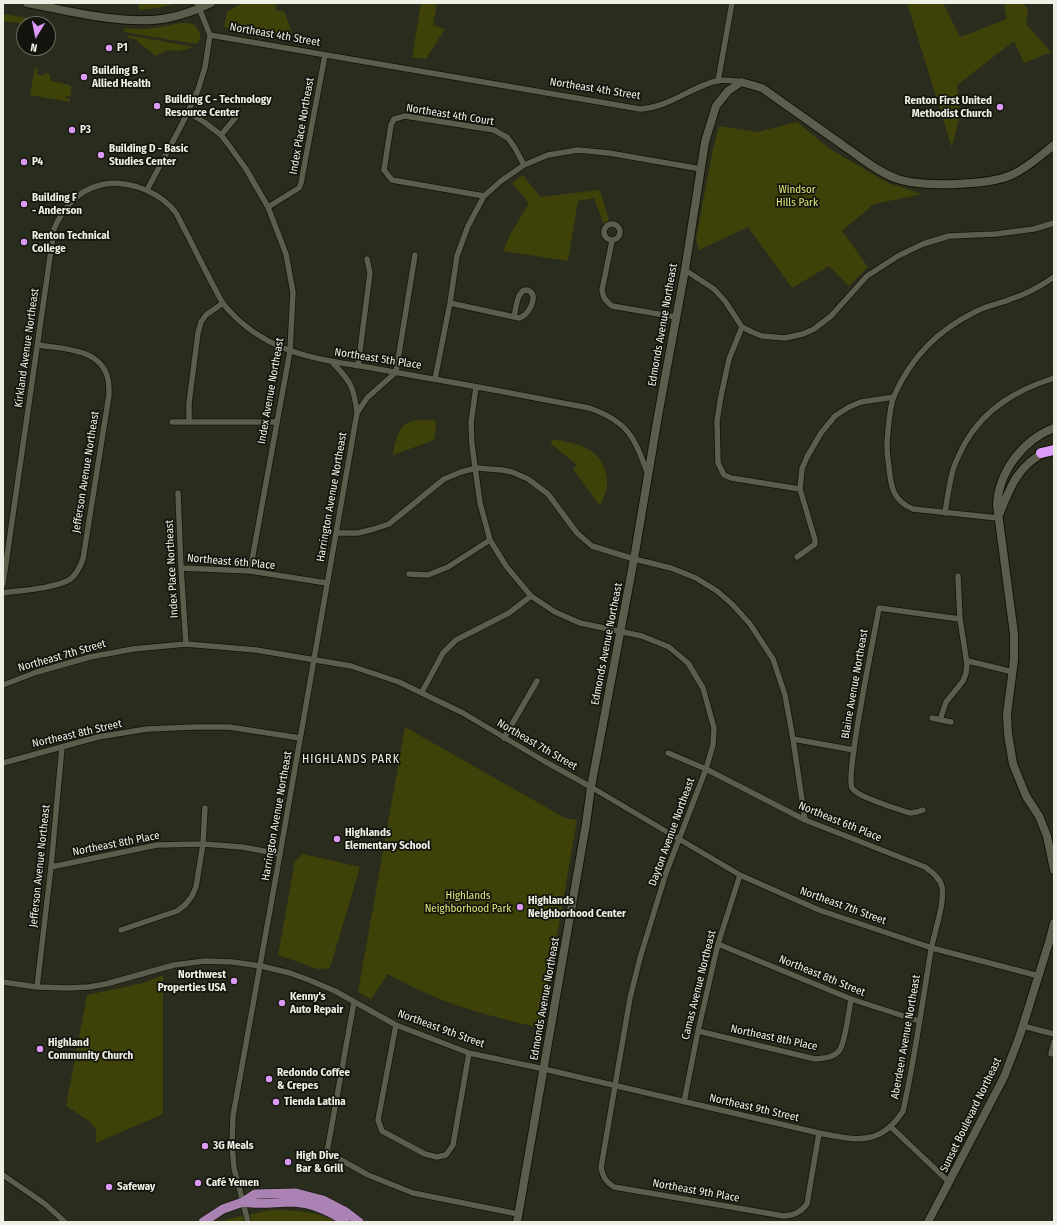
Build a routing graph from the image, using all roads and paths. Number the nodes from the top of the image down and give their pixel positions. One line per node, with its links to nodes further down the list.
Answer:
1 (27, 3): 4 (street)
2 (211, 3): 4 (street)
3 (732, 3): 7 (street)
4 (198, 6): 5 (street)
5 (210, 35): 6 (street, Northeast 4th Street); 9 (street)
6 (325, 55): 7 (street, Northeast 4th Street); 17 (street, Index Place Northeast)
7 (718, 81): 8 (street, Northeast 4th Street)
8 (741, 82): 12 (street, Northeast 4th Street); 14 (street, Edmonds Avenue Northeast)
9 (187, 112): 11 (street, Index Avenue Northeast); 15 (street)
10 (236, 117): 11 (street)
11 (221, 135): 17 (street, Index Avenue Northeast)
12 (1054, 145)
13 (524, 166): 14 (street); 16 (street); 16 (street, Northeast 4th Court)
14 (701, 169): 22 (street, Edmonds Avenue Northeast)
15 (147, 190): 24 (street, Northeast 5th Place); 29 (street, Kirkland Avenue Northeast)
16 (484, 196): 25 (street)
17 (268, 207): 30 (street, Index Avenue Northeast)
18 (1054, 223): 28 (street)
19 (612, 241): 27 (street)
20 (415, 255): 33 (street)
21 (367, 259): 32 (street)
22 (685, 270): 27 (street, Edmonds Avenue Northeast); 28 (street)
23 (1054, 277): 37 (street)
24 (223, 303): 30 (street, Northeast 5th Place); 40 (street)
25 (450, 303): 26 (street); 35 (street)
26 (514, 317): 26 (street)
27 (676, 317): 47 (street, Edmonds Avenue Northeast)
28 (742, 327): 48 (street)
29 (38, 345): 61 (street, Kirkland Avenue Northeast); 62 (street, Jefferson Avenue Northeast)
30 (290, 351): 31 (street, Northeast 5th Place); 41 (street, Index Avenue Northeast)
31 (333, 363): 32 (street, Northeast 5th Place); 38 (street, Harrington Avenue Northeast)
32 (358, 366): 33 (street, Northeast 5th Place)
33 (396, 372): 35 (street, Northeast 5th Place); 38 (street, Harrington Avenue Northeast)
34 (1054, 378): 50 (street)
35 (435, 379): 36 (street, Northeast 5th Place)
36 (476, 387): 46 (street, Dayton Avenue Northeast); 47 (street, Northeast 5th Place)
37 (894, 397): 48 (street); 50 (street)
38 (357, 413): 52 (street, Harrington Avenue Northeast)
39 (172, 422): 40 (street)
40 (189, 422): 41 (street)
41 (276, 422): 57 (street, Index Avenue Northeast)
42 (1054, 428): 51 (street)
43 (1054, 447): 45 (street)
44 (1054, 450): 45 (highway)
45 (1041, 453): 51 (street)
46 (476, 468): 52 (street); 53 (street, Dayton Avenue Northeast); 55 (street)
47 (648, 474): 55 (street, Edmonds Avenue Northeast)
48 (800, 489): 54 (street)
49 (178, 493): 56 (street, Index Place Northeast)
50 (945, 513): 51 (street)
51 (998, 518): 69 (street)
52 (337, 533): 60 (street, Harrington Avenue Northeast)
53 (490, 540): 58 (street); 63 (street, Dayton Avenue Northeast)
54 (797, 557)
55 (634, 559): 65 (street, Edmonds Avenue Northeast); 78 (street)
56 (181, 568): 57 (street, Northeast 6th Place); 66 (street, Index Place Northeast)
57 (250, 571): 60 (street, Northeast 6th Place)
58 (409, 574)
59 (958, 576): 64 (street)
60 (327, 583): 67 (street, Harrington Avenue Northeast)
61 (3, 584)
62 (3, 593)
63 (531, 596): 65 (street, Dayton Avenue Northeast); 72 (street)
64 (960, 619): 68 (street); 80 (street, Blaine Avenue Northeast)
65 (620, 632): 83 (street, Dayton Avenue Northeast); 84 (street, Edmonds Avenue Northeast)
66 (186, 644): 67 (street, Northeast 7th Street); 71 (street, Northeast 7th Street)
67 (314, 660): 72 (street, Northeast 7th Street); 76 (street, Harrington Avenue Northeast)
68 (968, 661): 69 (street); 74 (street)
69 (1013, 672): 92 (street)
70 (538, 681): 77 (street)
71 (3, 685)
72 (422, 692): 77 (street, Northeast 7th Street)
73 (932, 718): 74 (street)
74 (940, 720): 75 (street)
75 (951, 722)
76 (300, 738): 79 (street, Northeast 8th Street); 90 (street, Harrington Avenue Northeast)
77 (504, 738): 84 (street, Northeast 7th Street)
78 (794, 739): 80 (street, Blaine Avenue Northeast); 87 (street)
79 (62, 747): 82 (street, Northeast 8th Street); 91 (street, Jefferson Avenue Northeast)
80 (854, 750): 86 (street)
81 (668, 753): 83 (street, Northeast 6th Place)
82 (3, 763)
83 (706, 768): 87 (street, Northeast 6th Place); 88 (street, Dayton Avenue Northeast)
84 (591, 787): 88 (street, Northeast 7th Street); 112 (street, Edmonds Avenue Northeast)
85 (205, 808): 89 (street)
86 (923, 810)
87 (805, 820): 97 (street, Northeast 6th Place)
88 (678, 839): 93 (street, Northeast 7th Street); 113 (street, Dayton Avenue Northeast)
89 (203, 844): 90 (street, Northeast 8th Place); 91 (street, Northeast 8th Place); 95 (street)
90 (280, 854): 98 (street, Harrington Avenue Northeast)
91 (51, 867): 101 (street, Jefferson Avenue Northeast)
92 (1054, 870)
93 (740, 875): 96 (street, Camas Avenue Northeast); 97 (street, Northeast 7th Street)
94 (1054, 923): 99 (street, Sunset Boulevard Northeast)
95 (121, 930)
96 (718, 944): 102 (street, Northeast 8th Street); 107 (street, Camas Avenue Northeast)
97 (932, 948): 99 (street, Northeast 7th Street); 104 (street, Aberdeen Avenue Northeast)
98 (260, 966): 101 (street, Northeast 9th Street); 103 (street, Northeast 9th Street); 119 (street, Harrington Avenue Northeast)
99 (1039, 976): 106 (street, Sunset Boulevard Northeast)
100 (3, 982): 101 (street, Northeast 9th Street)
101 (37, 987)
102 (851, 999): 104 (street, Northeast 8th Street); 107 (street, Northeast 8th Place)
103 (354, 1002): 105 (street, Northeast 9th Street); 122 (street)
104 (919, 1021): 115 (street, Aberdeen Avenue Northeast)
105 (396, 1024): 110 (street, Northeast 9th Street); 110 (street)
106 (1023, 1026): 108 (street); 118 (street, Sunset Boulevard Northeast)
107 (698, 1031): 114 (street, Camas Avenue Northeast)
108 (1054, 1034)
109 (1054, 1042): 111 (street)
110 (469, 1053): 112 (street, Northeast 9th Street)
111 (1051, 1054)
112 (544, 1069): 113 (street, Northeast 9th Street); 122 (street, Edmonds Avenue Northeast)
113 (616, 1086): 114 (street, Northeast 9th Street); 116 (street, Northeast 9th Place)
114 (684, 1102): 116 (street, Northeast 9th Street)
115 (891, 1127): 116 (street, Northeast 9th Street); 118 (street)
116 (819, 1133)
117 (3, 1175): 123 (street)
118 (949, 1182): 128 (street, Sunset Boulevard Northeast)
119 (243, 1202): 120 (main road); 121 (main road); 124 (main road); 125 (street, Harrington Avenue Northeast)
120 (304, 1204): 121 (main road); 126 (main road)
121 (333, 1205): 127 (main road)
122 (517, 1218)
123 (65, 1222)
124 (203, 1222)
125 (248, 1222)
126 (345, 1222)
127 (359, 1222)
128 (928, 1222)

